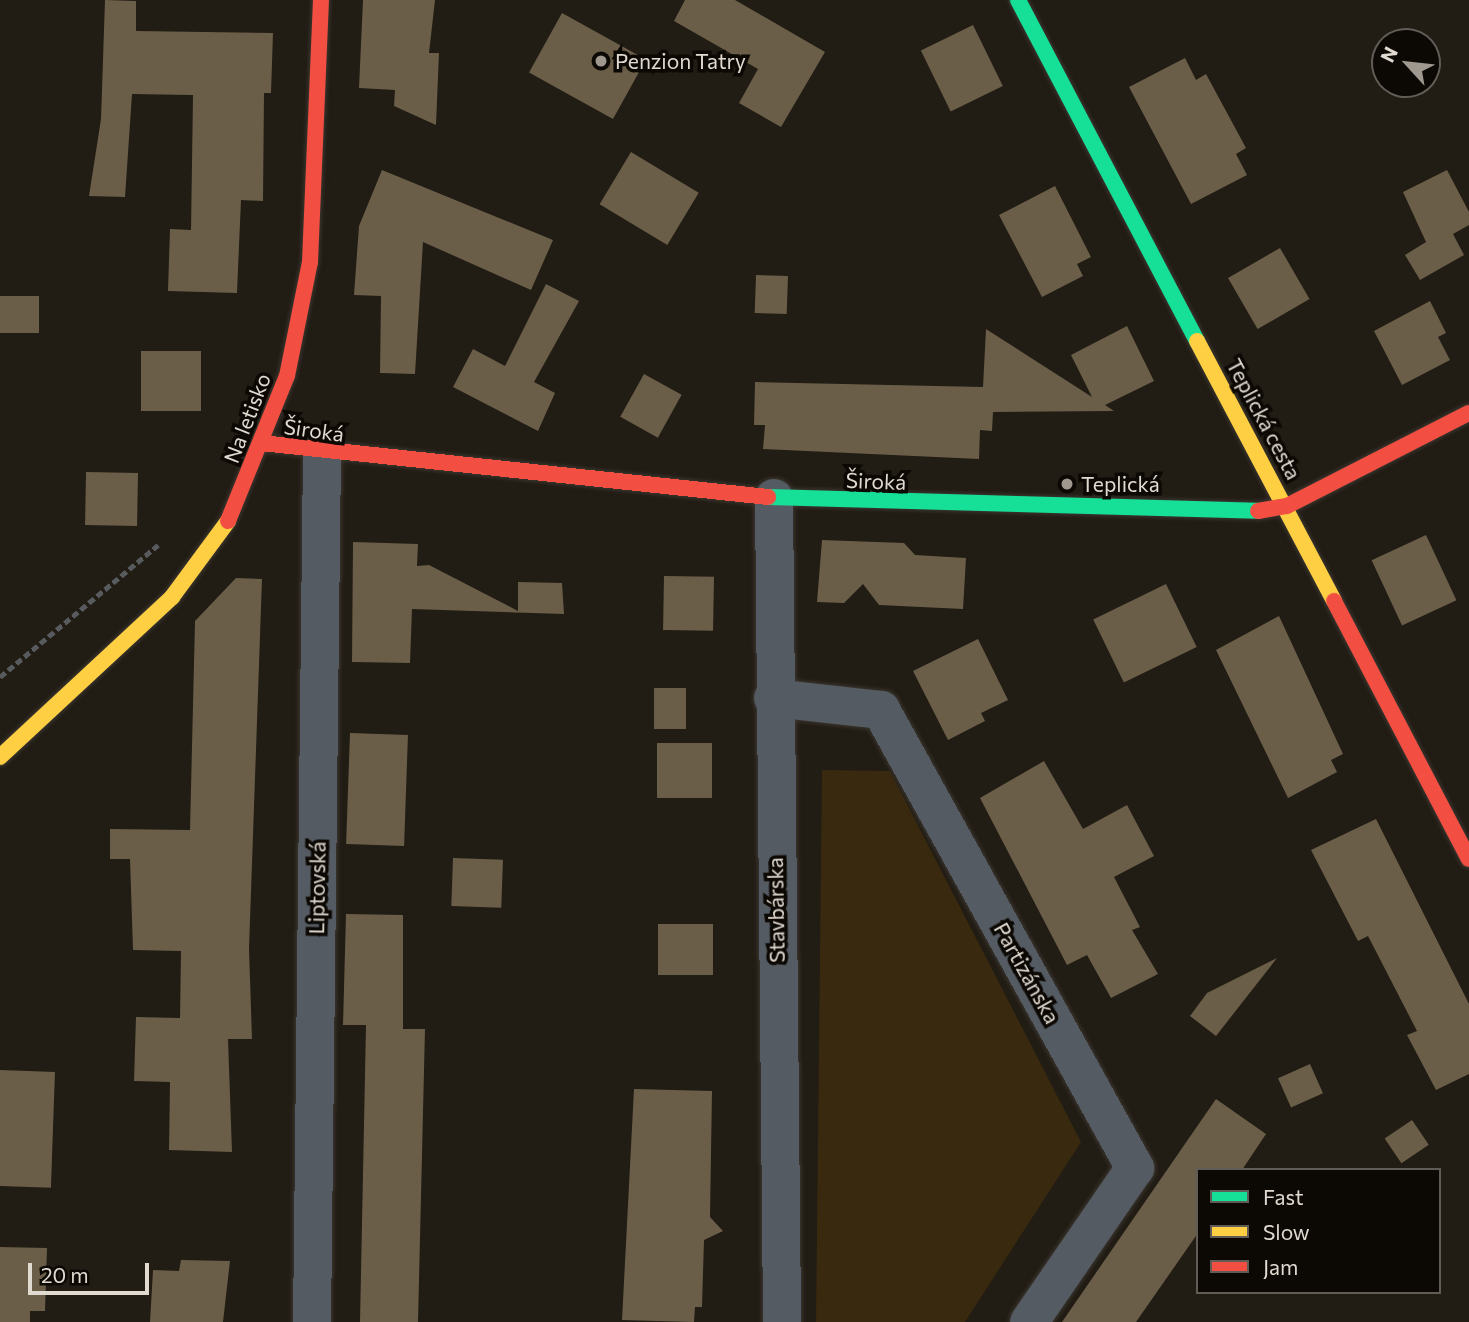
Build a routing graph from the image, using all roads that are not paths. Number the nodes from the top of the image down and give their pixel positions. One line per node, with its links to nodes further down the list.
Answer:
1 (321, 0): 4 (street, Na letisko)
2 (1018, 0): 7 (street, Teplická cesta)
3 (1469, 413): 7 (street, Široká)
4 (261, 443): 5 (street, Široká); 9 (street, Na letisko)
5 (322, 454): 6 (street, Široká); 11 (street, Liptovská)
6 (774, 498): 7 (street, Široká); 8 (street, Stavbárska)
7 (1287, 506): 10 (street, Teplická cesta)
8 (774, 698): 12 (street, Stavbárska); 13 (street, Partizánska)
9 (0, 757)
10 (1469, 859)
11 (312, 1322)
12 (782, 1322)
13 (1029, 1322)

